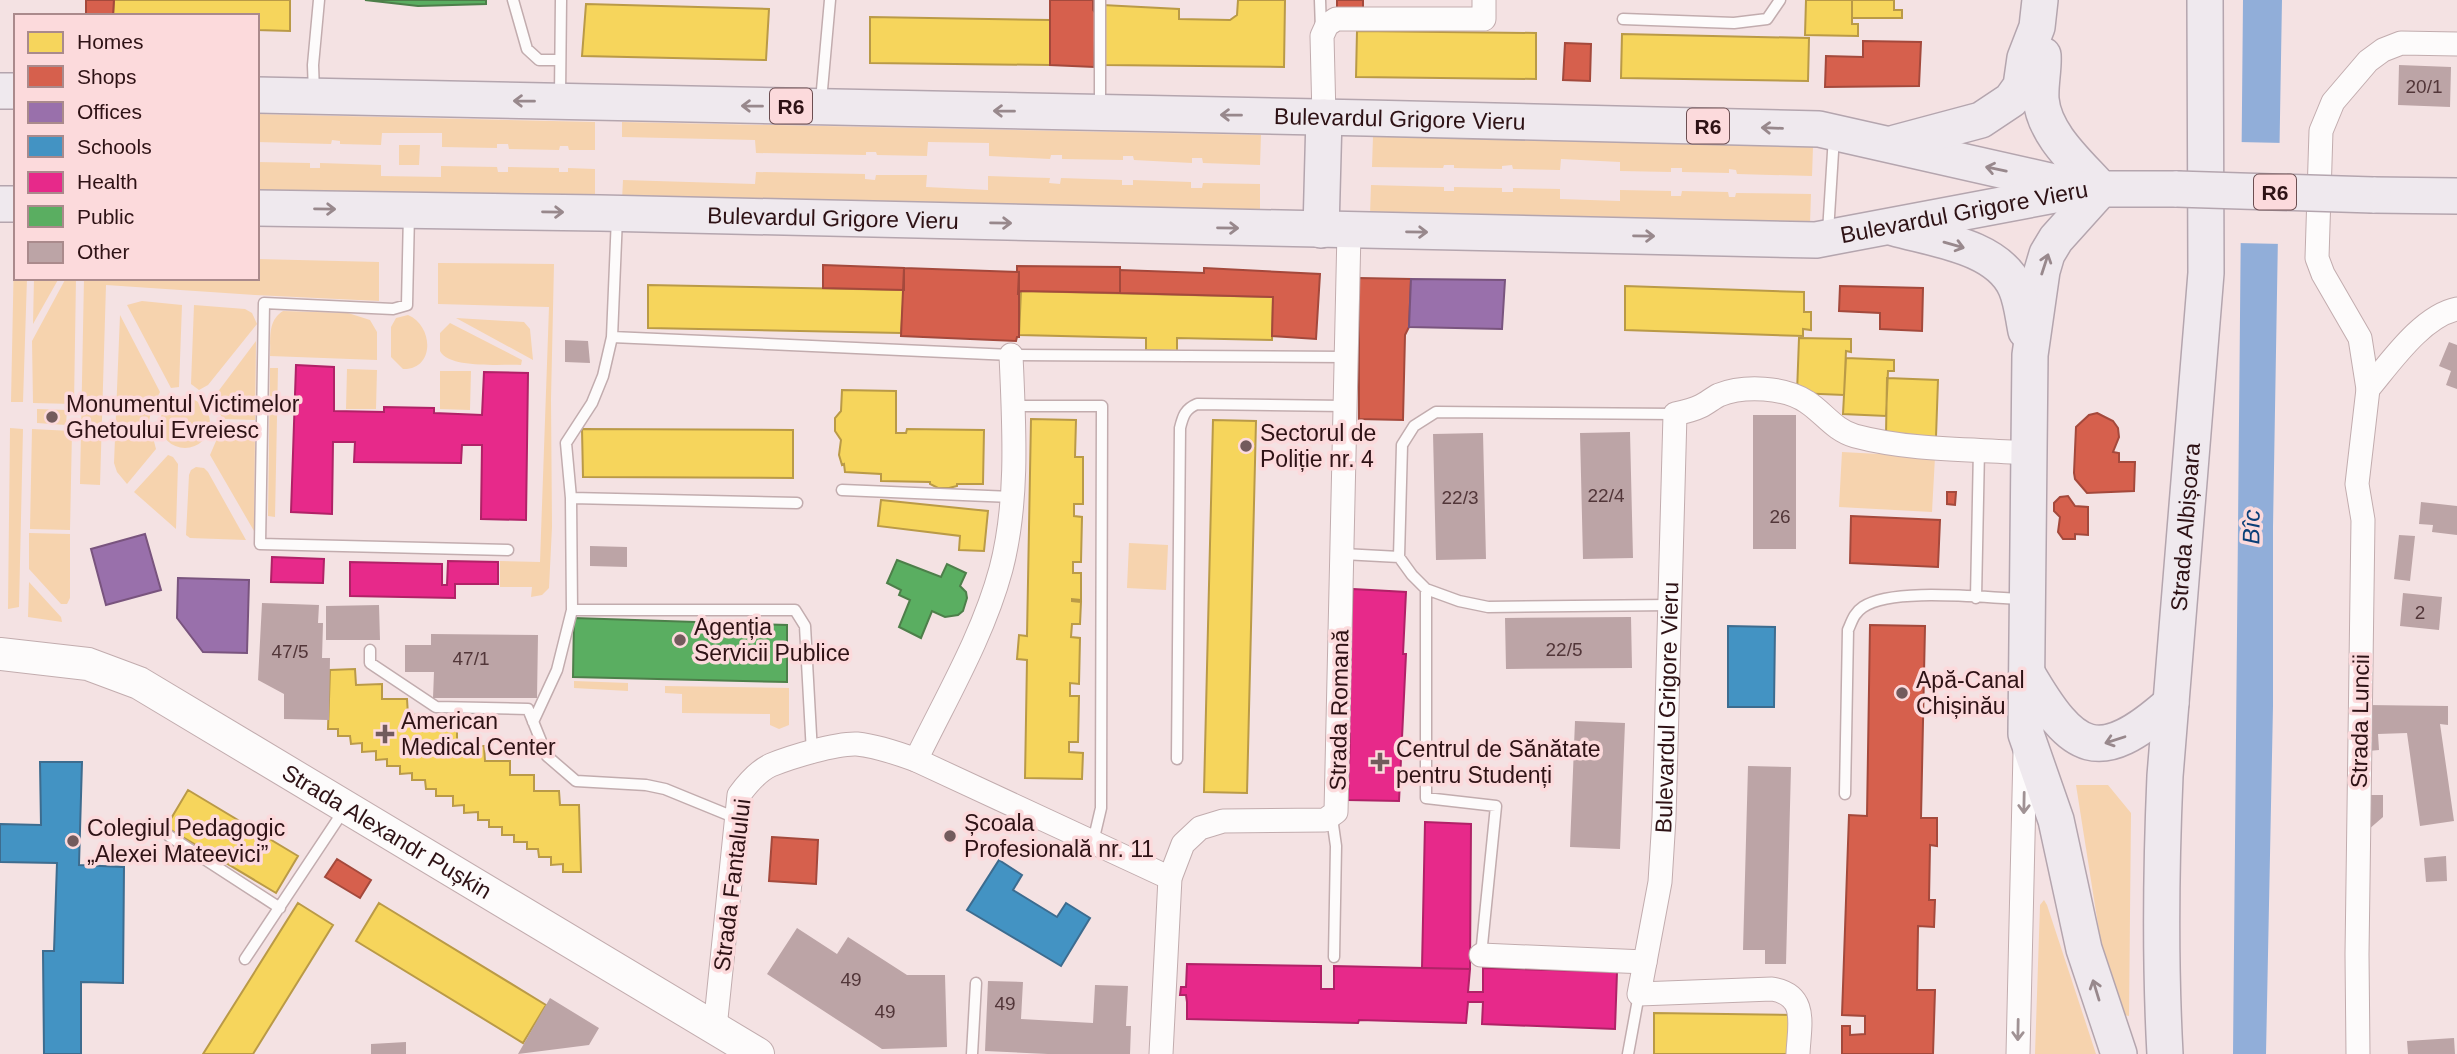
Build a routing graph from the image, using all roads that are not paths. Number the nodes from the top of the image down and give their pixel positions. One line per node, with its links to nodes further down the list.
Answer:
1 (319, 0): 16 (lane)
2 (513, 0): 14 (lane)
3 (561, 0): 14 (lane)
4 (830, 0): 18 (lane)
5 (1100, 0): 19 (lane)
6 (1320, 0): 12 (lane)
7 (1484, 0): 12 (street)
8 (1780, 0): 11 (lane)
9 (2205, 0): 57 (main road, Strada Albișoara)
10 (2039, 14): 22 (main road); 23 (main road)
11 (1623, 19)
12 (1321, 36): 20 (street)
13 (2457, 44): 36 (street, Strada Luncii)
14 (560, 60): 17 (lane)
15 (259, 95): 16 (main road, Bulevardul Grigore Vieru / R6)
16 (314, 96): 17 (main road, Bulevardul Grigore Vieru / R6, one-way to 16)
17 (559, 102): 18 (main road, Bulevardul Grigore Vieru / R6, one-way to 17)
18 (820, 107): 19 (main road, Bulevardul Grigore Vieru / R6, one-way to 18)
19 (1100, 113): 20 (main road, Bulevardul Grigore Vieru / R6, one-way to 19)
20 (1324, 117): 21 (main road, Bulevardul Grigore Vieru / R6, one-way to 20); 29 (main road)
21 (1834, 133): 22 (main road, Bulevardul Grigore Vieru / R6); 30 (lane)
22 (1888, 145): 23 (main road, Bulevardul Grigore Vieru / R6, one-way to 22)
23 (2094, 189): 24 (main road, R6, bridge); 28 (main road, Bulevardul Grigore Vieru / R6); 34 (main road, one-way to 23)
24 (2457, 196)
25 (259, 208): 26 (main road, Bulevardul Grigore Vieru / R6, one-way to 26)
26 (410, 210): 27 (main road, Bulevardul Grigore Vieru / R6, one-way to 27); 46 (lane)
27 (617, 214): 29 (main road, Bulevardul Grigore Vieru / R6, one-way to 29); 32 (lane)
28 (1888, 226): 30 (main road, Bulevardul Grigore Vieru / R6); 34 (main road, one-way to 34)
29 (1335, 230): 30 (main road, Bulevardul Grigore Vieru / R6, one-way to 30); 35 (street, Strada Romană)
30 (1827, 238)
31 (2457, 309): 36 (street)
32 (612, 337): 33 (lane); 44 (lane)
33 (1011, 355): 35 (lane); 37 (street)
34 (2030, 355): 41 (main road)
35 (1346, 357): 38 (street, Strada Romană)
36 (2368, 389): 86 (street, Strada Luncii)
37 (1013, 405): 43 (street); 68 (lane)
38 (1345, 406): 47 (street, Strada Romană); 61 (lane)
39 (1675, 414): 40 (street); 48 (lane); 52 (street, Bulevardul Grigore Vieru)
40 (1979, 449): 41 (street); 50 (lane)
41 (2030, 453): 51 (main road)
42 (842, 490): 43 (lane)
43 (1012, 497): 62 (street)
44 (571, 498): 45 (lane); 53 (lane)
45 (797, 503)
46 (508, 550)
47 (1343, 554): 48 (lane); 66 (street, Strada Romană)
48 (1399, 557): 49 (lane)
49 (1426, 589): 52 (lane); 71 (lane)
50 (1976, 598): 51 (lane); 63 (lane)
51 (2028, 599): 56 (main road)
52 (1671, 606): 74 (street, Bulevardul Grigore Vieru)
53 (572, 610): 58 (lane); 60 (lane)
54 (370, 650): 58 (lane)
55 (0, 653): 64 (main road, Strada Alexandr Pușkin)
56 (2027, 673): 57 (main road, one-way to 56); 59 (main road)
57 (2171, 703): 85 (main road, Strada Albișoara)
58 (533, 722): 65 (lane)
59 (2026, 734): 83 (street, one-way to 83); 84 (main road, one-way to 59)
60 (812, 753): 62 (street, Strada Fantalului); 65 (street, Strada Fantalului)
61 (1177, 759)
62 (916, 760): 68 (street, Strada Fantalului)
63 (1845, 794)
64 (347, 806): 70 (lane); 77 (main road, Strada Alexandr Pușkin)
65 (736, 818): 77 (street, Strada Fantalului)
66 (1332, 818): 69 (street, Strada Romană); 72 (lane)
67 (169, 836): 70 (lane)
68 (1092, 843): 69 (street, Strada Fantalului)
69 (1171, 878): 80 (street, Strada Romană)
70 (280, 908): 73 (lane)
71 (1482, 955): 74 (street)
72 (1334, 957)
73 (246, 959)
74 (1645, 962): 76 (street, Bulevardul Grigore Vieru)
75 (976, 983): 79 (lane)
76 (1639, 994): 81 (lane); 82 (street)
77 (715, 1028): 78 (main road, Strada Alexandr Pușkin)
78 (758, 1054)
79 (972, 1054)
80 (1161, 1054)
81 (1628, 1054)
82 (1798, 1054)
83 (2018, 1054)
84 (2119, 1054)
85 (2165, 1054)
86 (2358, 1054)

